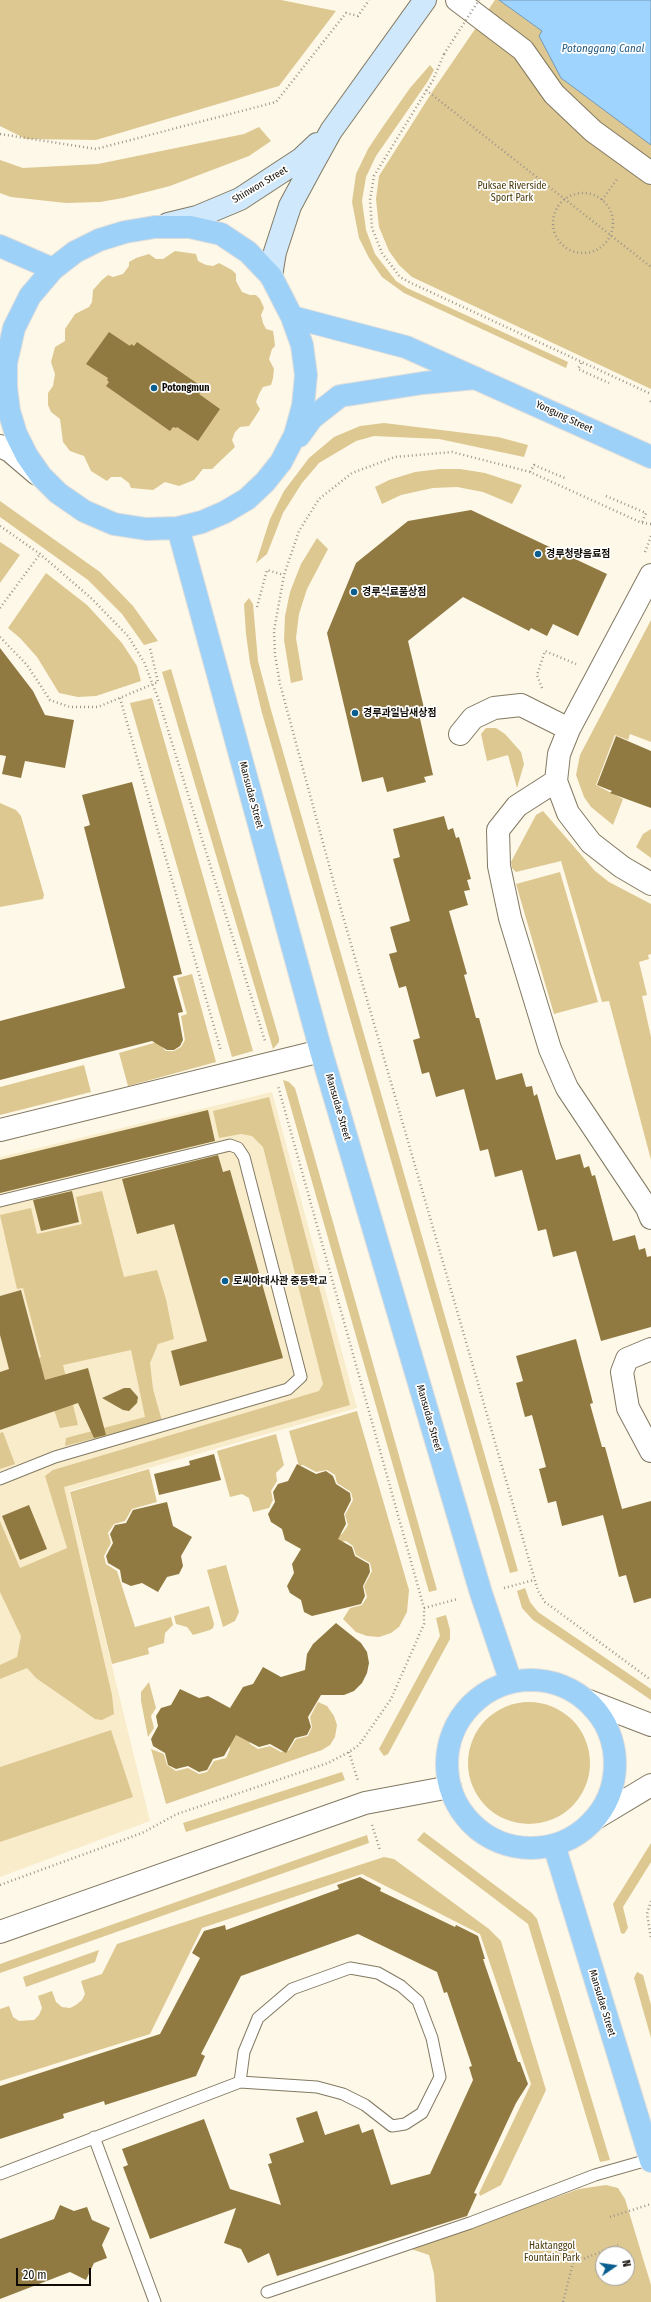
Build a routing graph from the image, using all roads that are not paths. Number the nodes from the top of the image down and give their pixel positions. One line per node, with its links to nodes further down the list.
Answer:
1 (425, 0): 3 (main road, Shinwon Street)
2 (457, 0): 4 (street)
3 (331, 131): 5 (main road, Shinwon Street); 8 (main road, Shinwon Street)
4 (651, 173)
5 (155, 227): 7 (main road); 8 (main road)
6 (0, 246): 7 (main road)
7 (53, 268): 10 (main road)
8 (271, 276): 9 (main road)
9 (292, 317): 11 (main road, Yongung Street); 14 (main road)
10 (3, 364): 15 (main road)
11 (478, 378): 13 (main road, Yongung Street); 14 (main road)
12 (0, 446): 15 (street)
13 (651, 457)
14 (281, 462): 16 (main road)
15 (58, 493): 16 (main road)
16 (178, 528): 22 (main road, Mansudae Street)
17 (651, 575): 18 (street)
18 (569, 729): 19 (street); 20 (street)
19 (460, 734)
20 (556, 781): 21 (street); 25 (street)
21 (651, 884)
22 (321, 1052): 23 (street); 29 (main road, Mansudae Street)
23 (0, 1130)
24 (0, 1201): 28 (lane)
25 (651, 1218)
26 (651, 1349): 27 (street)
27 (651, 1451)
28 (0, 1479)
29 (511, 1682): 30 (main road); 33 (main road)
30 (586, 1700): 31 (street); 34 (main road)
31 (651, 1725)
32 (651, 1785): 34 (street)
33 (450, 1787): 35 (main road); 36 (street)
34 (596, 1818): 35 (main road)
35 (554, 1845): 39 (main road, Mansudae Street)
36 (0, 1932)
37 (240, 2082): 37 (lane); 38 (lane)
38 (94, 2137): 40 (lane); 42 (lane)
39 (651, 2159): 41 (lane)
40 (0, 2174)
41 (267, 2292)
42 (155, 2302)

